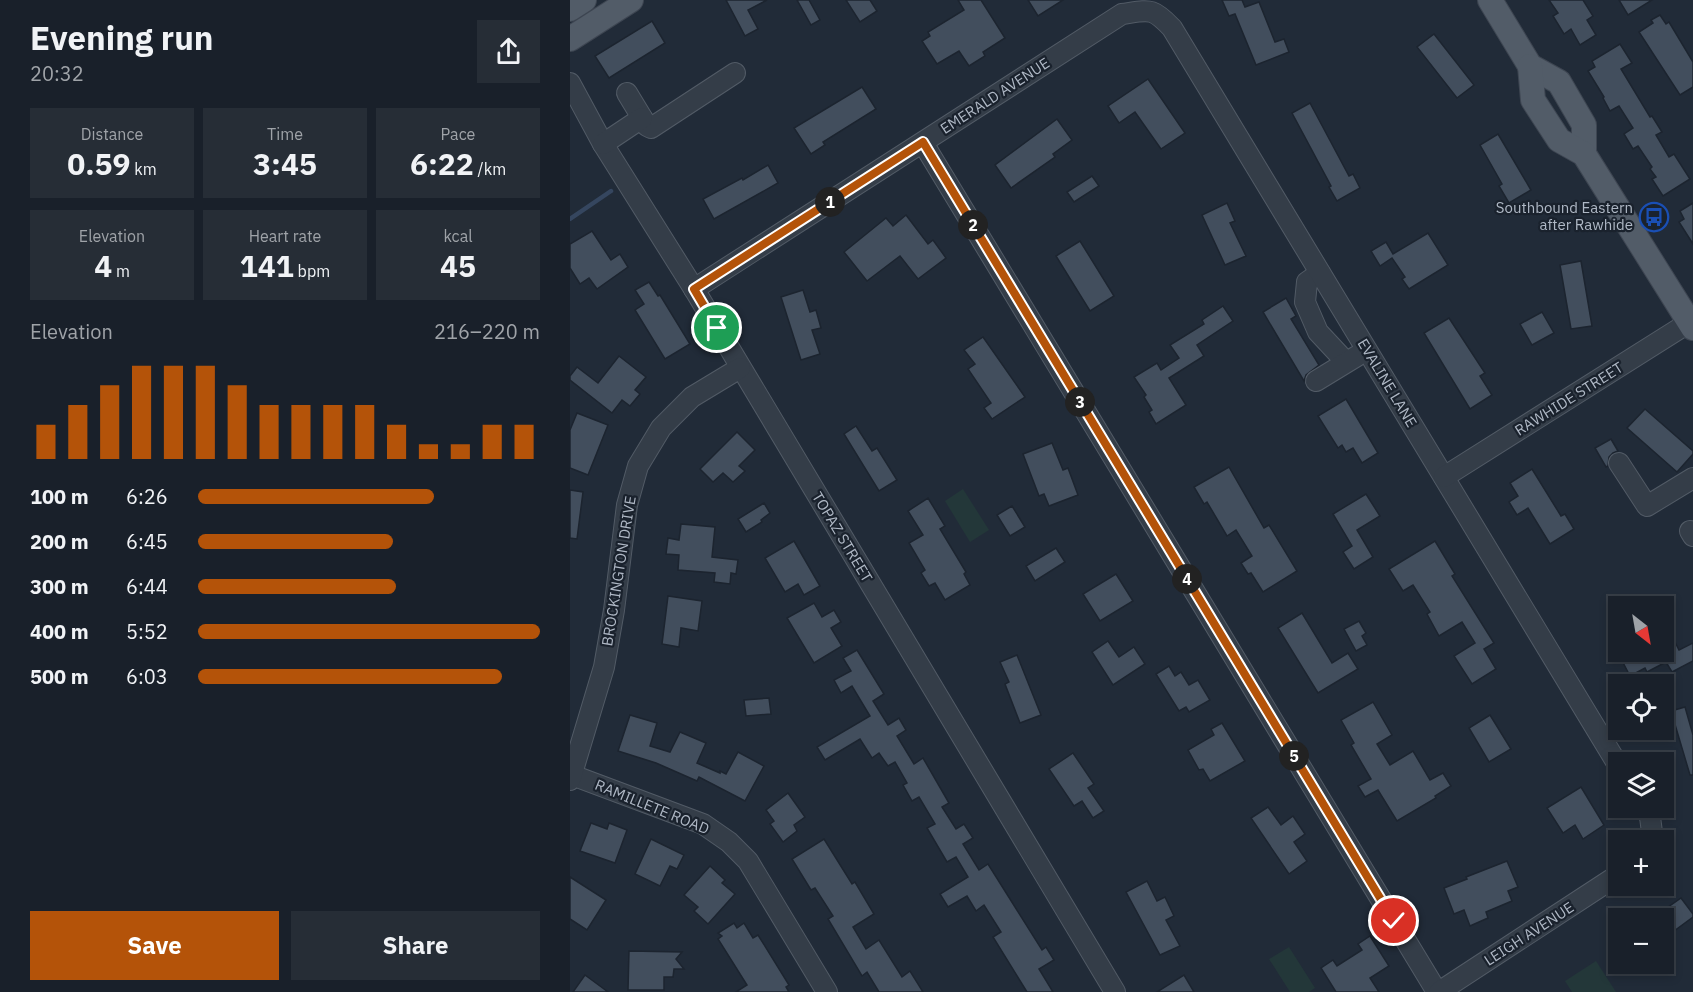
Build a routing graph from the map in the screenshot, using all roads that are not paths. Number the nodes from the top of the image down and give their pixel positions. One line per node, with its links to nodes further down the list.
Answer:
1 (584, 0): 4 (main road)
2 (631, 0): 6 (main road)
3 (1490, 0): 15 (main road)
4 (570, 9)
5 (1148, 10): 11 (street, EMERALD AVENUE); 13 (street, EVALINE LANE)
6 (570, 39)
7 (735, 73): 10 (street)
8 (570, 83): 12 (street, TOPAZ STREET)
9 (627, 93): 10 (street)
10 (642, 118): 12 (street)
11 (923, 142): 14 (street, EMERALD AVENUE); 28 (street)
12 (603, 144): 14 (street, TOPAZ STREET)
13 (1320, 273): 16 (street, EVALINE LANE); 17 (street)
14 (694, 289): 18 (street, TOPAZ STREET)
15 (1692, 324): 21 (street, RAWHIDE STREET)
16 (1367, 349): 17 (street); 21 (street, EVALINE LANE)
17 (1347, 362): 19 (street)
18 (740, 368): 24 (street, BROCKINGTON DRIVE); 27 (street, TOPAZ STREET)
19 (1316, 381)
20 (1619, 463): 22 (street)
21 (1444, 477): 23 (street, EVALINE LANE)
22 (1693, 477)
23 (1610, 752)
24 (571, 778): 26 (street, RAMILLETE ROAD)
25 (1608, 882): 28 (street, LEIGH AVENUE)
26 (827, 992)
27 (1114, 992)
28 (1438, 992)

